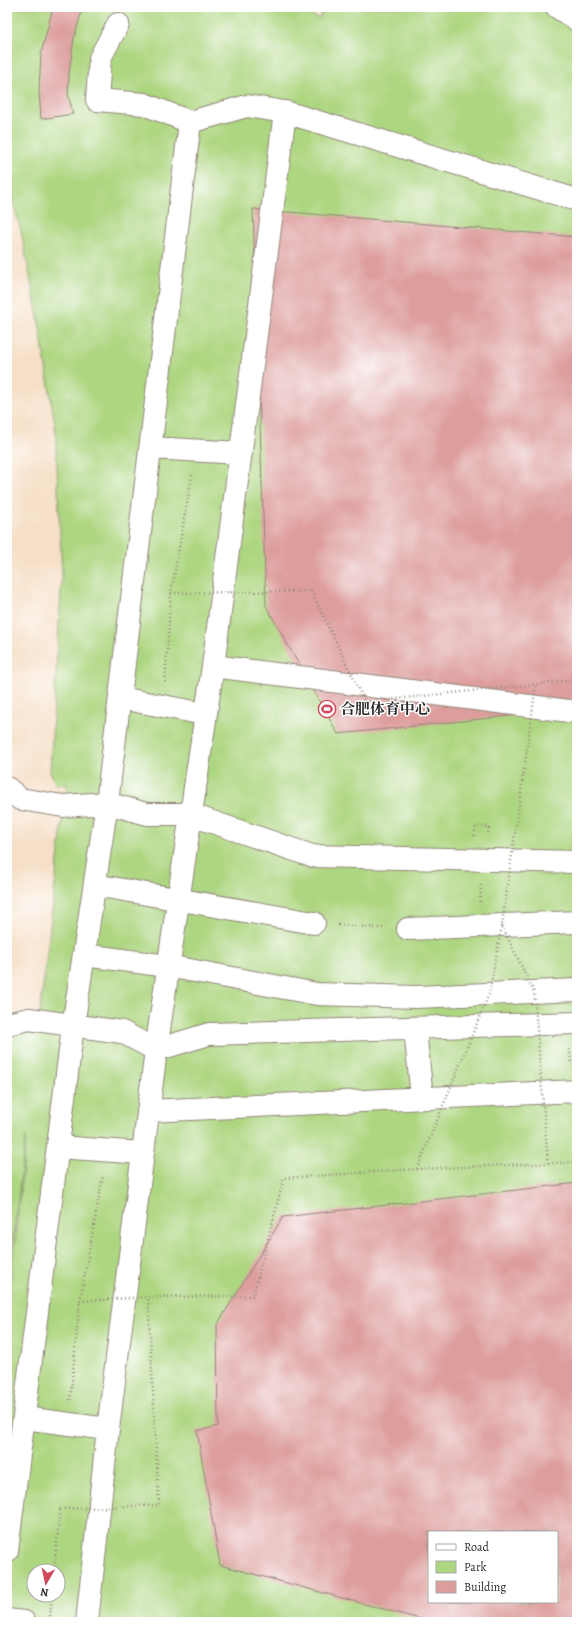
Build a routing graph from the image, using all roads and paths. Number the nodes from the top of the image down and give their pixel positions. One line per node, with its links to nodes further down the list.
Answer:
1 (557, 7): 2 (street)
2 (577, 20)
3 (118, 24): 5 (street)
4 (285, 112): 5 (street); 6 (street); 9 (street)
5 (190, 122): 7 (street)
6 (577, 200)
7 (150, 448): 8 (street); 15 (street)
8 (197, 451): 9 (street); 10 (path)
9 (241, 453): 11 (street)
10 (171, 593): 13 (path, bridge); 16 (path)
11 (213, 666): 13 (street); 18 (street)
12 (577, 680): 14 (path, bridge)
13 (356, 684): 14 (path, bridge); 17 (street)
14 (536, 685): 27 (path, bridge)
15 (120, 698): 16 (street); 20 (street)
16 (164, 706): 18 (street)
17 (577, 712)
18 (205, 714): 21 (street)
19 (7, 788): 20 (street)
20 (107, 803): 21 (street); 23 (street)
21 (189, 814): 22 (street); 24 (street)
22 (577, 862)
23 (95, 885): 24 (street); 29 (street)
24 (177, 900): 26 (street); 30 (street)
25 (577, 922): 27 (street)
26 (314, 923): 28 (path)
27 (502, 925): 28 (street); 32 (path, bridge); 33 (path, bridge)
28 (408, 929)
29 (84, 955): 30 (street); 36 (street)
30 (168, 966): 33 (street); 38 (street)
31 (577, 990): 32 (street)
32 (534, 992): 33 (street); 46 (path, bridge)
33 (489, 994): 47 (path, bridge)
34 (577, 1023): 37 (street)
35 (7, 1024): 36 (street)
36 (73, 1026): 38 (street); 42 (street)
37 (415, 1029): 38 (street); 40 (street)
38 (156, 1050): 41 (street)
39 (577, 1091): 40 (street)
40 (422, 1098): 41 (street)
41 (148, 1112): 44 (street)
42 (58, 1147): 43 (street); 50 (street)
43 (108, 1150): 44 (street); 49 (path)
44 (142, 1153): 52 (street)
45 (577, 1162): 46 (path, bridge)
46 (548, 1163): 47 (path, bridge)
47 (418, 1169): 48 (path, bridge)
48 (148, 1297): 49 (path, bridge); 54 (path, bridge)
49 (80, 1301): 51 (path)
50 (24, 1418): 51 (street); 53 (street)
51 (68, 1424): 52 (street)
52 (108, 1429): 59 (street)
53 (7, 1551)
54 (55, 1563)
55 (51, 1603): 58 (path)
56 (7, 1620): 57 (street)
57 (24, 1622)
58 (49, 1622)
59 (87, 1622)

